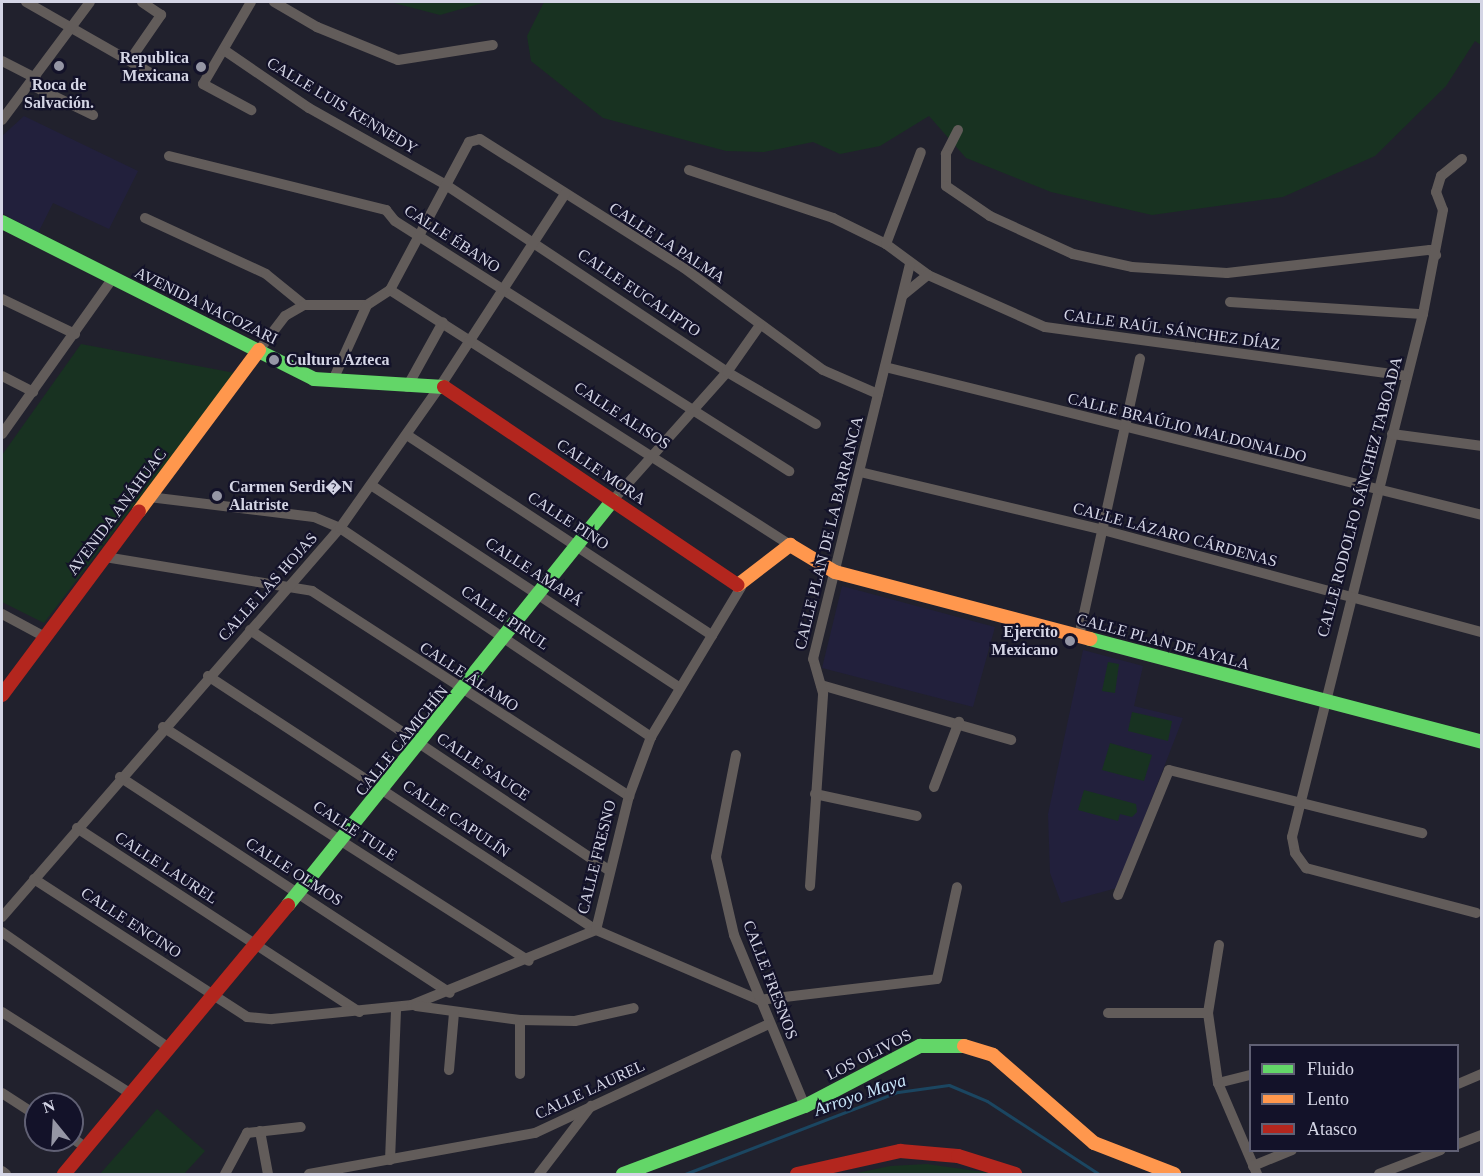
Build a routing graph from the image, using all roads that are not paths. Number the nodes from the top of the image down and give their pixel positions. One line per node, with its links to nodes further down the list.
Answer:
1 (26, 2): 6 (street)
2 (90, 2): 6 (street)
3 (142, 2): 9 (street)
4 (251, 2): 8 (street)
5 (274, 2): 7 (street)
6 (71, 26): 9 (street); 12 (street)
7 (493, 45)
8 (224, 50): 13 (street); 21 (street, CALLE LUIS KENNEDY)
9 (130, 60): 11 (street)
10 (2, 61): 12 (street)
11 (154, 75)
12 (34, 81): 14 (street); 15 (street)
13 (251, 110)
14 (93, 115)
15 (2, 120)
16 (958, 130): 28 (street)
17 (921, 152): 27 (street)
18 (169, 156): 25 (street, CALLE ÉBANO)
19 (1462, 159): 28 (street, CALLE RODOLFO SÁNCHEZ TABOADA)
20 (689, 170): 27 (street, CALLE RAÚL SÁNCHEZ DÍAZ)
21 (446, 184): 22 (street, CALLE LA PALMA); 25 (street); 26 (street, CALLE EUCALIPTO)
22 (565, 194): 26 (street, CALLE LAS HOJAS); 41 (street, CALLE LA PALMA)
23 (145, 218): 37 (street)
24 (2, 222): 31 (main road, AVENIDA NACOZARI)
25 (419, 234): 32 (street); 33 (street, CALLE ÉBANO)
26 (536, 242): 33 (street, CALLE LAS HOJAS); 47 (street, CALLE EUCALIPTO)
27 (886, 244): 29 (street, CALLE RAÚL SÁNCHEZ DÍAZ)
28 (1436, 255): 39 (street, CALLE RODOLFO SÁNCHEZ TABOADA)
29 (909, 264): 30 (street, CALLE RAÚL SÁNCHEZ DÍAZ); 34 (street, CALLE PLAN DE LA BARRANCA)
30 (928, 275): 34 (street); 49 (street, CALLE RAÚL SÁNCHEZ DÍAZ)
31 (113, 278): 42 (street); 44 (main road, AVENIDA NACOZARI)
32 (390, 290): 38 (street); 40 (street, CALLE ALISOS)
33 (505, 291): 43 (street, CALLE LAS HOJAS); 55 (street, CALLE ÉBANO)
34 (903, 295): 46 (street, CALLE PLAN DE LA BARRANCA)
35 (2, 299): 42 (street)
36 (1230, 302): 39 (street)
37 (304, 305): 38 (street); 44 (street)
38 (367, 305): 50 (street)
39 (1423, 314): 49 (street, CALLE RODOLFO SÁNCHEZ TABOADA)
40 (443, 322): 43 (street, CALLE ALISOS); 52 (street)
41 (760, 325): 47 (street, CALLE CAMICHÍN); 54 (street, CALLE LA PALMA)
42 (75, 334): 53 (street)
43 (472, 338): 51 (street, CALLE LAS HOJAS); 62 (street, CALLE ALISOS)
44 (259, 350): 50 (main road, AVENIDA NACOZARI); 67 (main road, AVENIDA ANÁHUAC)
45 (1140, 358): 57 (street)
46 (885, 367): 54 (street, CALLE PLAN DE LA BARRANCA); 57 (street, CALLE BRAÚLIO MALDONALDO)
47 (727, 372): 55 (street, CALLE CAMICHÍN); 56 (street, CALLE EUCALIPTO)
48 (2, 376): 53 (street)
49 (1407, 376): 59 (street, CALLE RODOLFO SÁNCHEZ TABOADA)
50 (333, 380): 52 (main road, AVENIDA NACOZARI)
51 (441, 386): 52 (main road, AVENIDA NACOZARI); 60 (street, CALLE LAS HOJAS); 68 (main road, CALLE MORA)
52 (407, 387)
53 (33, 392): 58 (street)
54 (878, 394): 64 (street, CALLE PLAN DE LA BARRANCA)
55 (692, 411): 62 (street, CALLE CAMICHÍN); 63 (street, CALLE ÉBANO)
56 (816, 424)
57 (1128, 429): 66 (street, CALLE BRAÚLIO MALDONALDO); 71 (street)
58 (2, 434)
59 (1392, 434): 61 (street); 66 (street, CALLE RODOLFO SÁNCHEZ TABOADA)
60 (407, 435): 65 (street, CALLE LAS HOJAS); 73 (street, CALLE PINO)
61 (1482, 446)
62 (651, 455): 68 (street, CALLE CAMICHÍN); 72 (street, CALLE ALISOS)
63 (789, 471)
64 (860, 472): 71 (street, CALLE LÁZARO CÁRDENAS); 75 (street, CALLE PLAN DE LA BARRANCA)
65 (371, 485): 70 (street, CALLE LAS HOJAS); 78 (street, CALLE AMAPÁ)
66 (1377, 493): 69 (street, CALLE BRAÚLIO MALDONALDO); 79 (street, CALLE RODOLFO SÁNCHEZ TABOADA)
67 (149, 497): 70 (street, CALLE PIRUL); 74 (main road, AVENIDA ANÁHUAC)
68 (613, 500): 73 (main road, CALLE CAMICHÍN); 77 (main road, CALLE MORA)
69 (1482, 515)
70 (340, 528): 76 (street, CALLE LAS HOJAS); 84 (street, CALLE PIRUL)
71 (1103, 530): 79 (street, CALLE LÁZARO CÁRDENAS); 85 (street)
72 (790, 545): 75 (main road, CALLE ALISOS); 77 (main road, CALLE FRESNO)
73 (578, 546): 78 (main road, CALLE CAMICHÍN); 83 (street, CALLE PINO)
74 (105, 556): 76 (street, CALLE ÁLAMO); 86 (main road, AVENIDA ANÁHUAC)
75 (835, 572): 85 (main road, CALLE PLAN DE AYALA); 88 (street, CALLE PLAN DE LA BARRANCA)
76 (291, 587): 81 (street, CALLE LAS HOJAS); 90 (street, CALLE ÁLAMO)
77 (741, 587): 83 (street, CALLE FRESNO)
78 (540, 592): 84 (main road, CALLE CAMICHÍN); 89 (street, CALLE AMAPÁ)
79 (1349, 598): 82 (street, CALLE LÁZARO CÁRDENAS); 92 (street, CALLE RODOLFO SÁNCHEZ TABOADA)
80 (2, 614): 86 (street)
81 (250, 630): 87 (street, CALLE LAS HOJAS); 98 (street, CALLE SAUCE)
82 (1482, 632)
83 (712, 635): 89 (street, CALLE FRESNO)
84 (507, 636): 90 (main road, CALLE CAMICHÍN); 95 (street, CALLE PIRUL)
85 (1079, 636): 92 (main road, CALLE PLAN DE AYALA)
86 (45, 637): 91 (main road, AVENIDA ANÁHUAC)
87 (208, 676): 94 (street, CALLE LAS HOJAS); 102 (street, CALLE CAPULÍN)
88 (821, 686): 93 (street); 103 (street, CALLE PLAN DE LA BARRANCA)
89 (679, 687): 95 (street, CALLE FRESNO)
90 (463, 692): 98 (main road, CALLE CAMICHÍN); 104 (street, CALLE ÁLAMO)
91 (2, 693)
92 (1322, 703): 97 (main road, CALLE PLAN DE AYALA); 105 (street, CALLE RODOLFO SÁNCHEZ TABOADA)
93 (958, 723): 96 (street); 101 (street)
94 (163, 727): 100 (street, CALLE LAS HOJAS); 109 (street, CALLE TULE)
95 (651, 737): 104 (street, CALLE FRESNO)
96 (1011, 740)
97 (1482, 742)
98 (422, 744): 102 (main road, CALLE CAMICHÍN); 110 (street, CALLE SAUCE)
99 (736, 755): 125 (street, CALLE FRESNOS)
100 (120, 777): 107 (street, CALLE LAS HOJAS); 114 (street, CALLE OLMOS)
101 (934, 787)
102 (384, 789): 109 (main road, CALLE CAMICHÍN); 118 (street, CALLE CAPULÍN)
103 (816, 794): 106 (street); 112 (street, CALLE PLAN DE LA BARRANCA)
104 (629, 796): 110 (street, CALLE FRESNO)
105 (1299, 802): 108 (street); 115 (street); 116 (street, CALLE RODOLFO SÁNCHEZ TABOADA)
106 (917, 816)
107 (77, 828): 111 (street, CALLE LAS HOJAS); 120 (street, CALLE LAUREL)
108 (1422, 833)
109 (341, 839): 114 (main road, CALLE CAMICHÍN); 122 (street, CALLE TULE)
110 (609, 870): 118 (street, CALLE FRESNO)
111 (34, 879): 117 (street, CALLE LAS HOJAS); 123 (street, CALLE ENCINO)
112 (810, 886)
113 (957, 887): 125 (street)
114 (298, 892): 120 (main road, CALLE CAMICHÍN); 124 (street, CALLE OLMOS)
115 (1118, 895)
116 (1476, 913)
117 (2, 916)
118 (596, 930): 122 (street, CALLE FRESNO); 125 (street)
119 (2, 932): 136 (street)
120 (256, 944): 123 (main road, CALLE CAMICHÍN); 130 (street, CALLE LAUREL)
121 (1219, 945): 133 (street)
122 (529, 962): 124 (street, CALLE FRESNO)
123 (213, 993): 130 (street, CALLE FRESNO); 136 (main road, CALLE CAMICHÍN)
124 (450, 993): 126 (street, CALLE FRESNO)
125 (759, 1000): 135 (street, CALLE FRESNOS)
126 (412, 1005): 127 (street, CALLE FRESNO); 131 (street)
127 (396, 1008): 130 (street, CALLE FRESNO); 156 (street)
128 (634, 1008): 134 (street)
129 (2, 1012): 144 (street)
130 (359, 1012)
131 (454, 1013): 134 (street); 137 (street)
132 (1108, 1013): 133 (street)
133 (1208, 1013): 141 (street)
134 (520, 1020): 138 (street)
135 (769, 1024): 145 (street, CALLE LAUREL); 146 (street, CALLE FRESNOS)
136 (169, 1048): 144 (main road, CALLE CAMICHÍN)
137 (449, 1070)
138 (520, 1074)
139 (1482, 1074): 142 (street)
140 (1249, 1075): 141 (street)
141 (1218, 1083): 157 (street)
142 (1459, 1084)
143 (2, 1093): 147 (street)
144 (131, 1094): 153 (main road, CALLE CAMICHÍN)
145 (593, 1103): 156 (street, CALLE LAUREL); 164 (street)
146 (805, 1106): 165 (main road, LOS OLIVOS); 168 (main road, LOS OLIVOS)
147 (24, 1107)
148 (301, 1127): 149 (street)
149 (260, 1131): 161 (street); 162 (street)
150 (1482, 1135): 151 (street)
151 (1459, 1144)
152 (84, 1146): 153 (street)
153 (87, 1148): 160 (main road, CALLE CAMICHÍN)
154 (1288, 1152): 157 (street)
155 (1436, 1152): 169 (street)
156 (390, 1160): 163 (street, CALLE LAUREL)
157 (1255, 1170)
158 (2, 1171): 159 (street)
159 (6, 1174)
160 (64, 1174)
161 (225, 1174)
162 (268, 1174)
163 (309, 1174)
164 (539, 1174)
165 (623, 1174)
166 (797, 1174): 167 (main road)
167 (1015, 1174)
168 (1174, 1174)
169 (1379, 1174)

